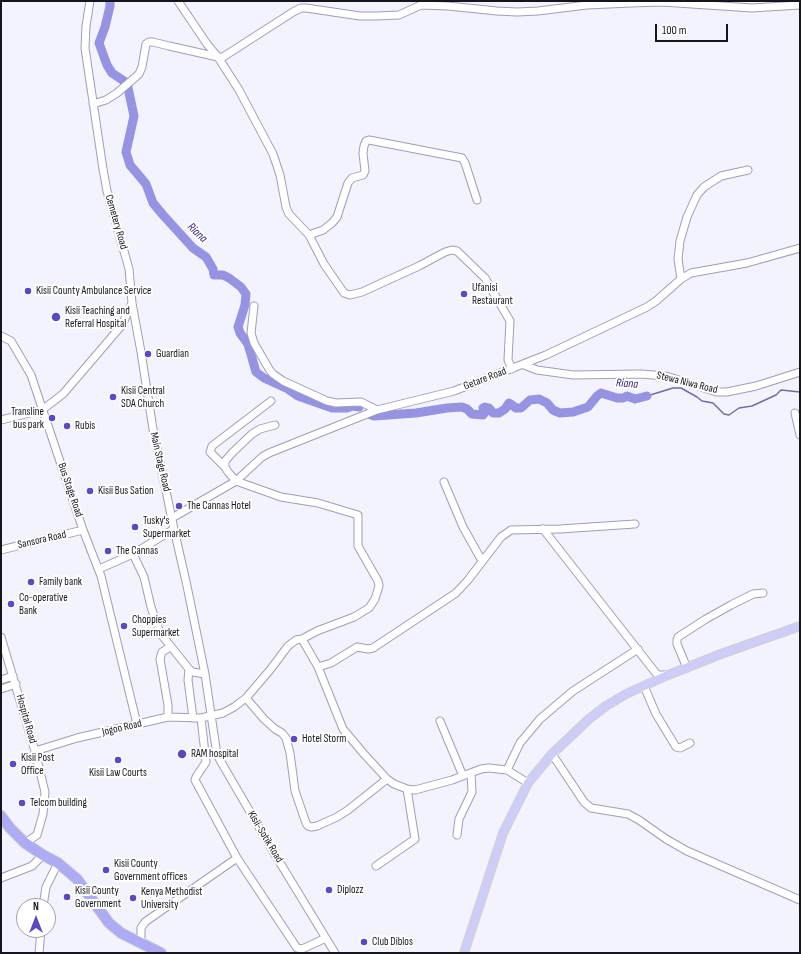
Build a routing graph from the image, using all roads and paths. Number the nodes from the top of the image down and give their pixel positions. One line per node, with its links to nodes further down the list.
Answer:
1 (90, 1): 5 (street, Cemetery Road)
2 (178, 1): 4 (street)
3 (800, 5): 4 (street)
4 (218, 57): 5 (street); 8 (street)
5 (93, 104): 11 (street, Cemetery Road)
6 (748, 170): 10 (street)
7 (478, 200): 8 (street)
8 (309, 235): 15 (street)
9 (800, 248): 10 (street, Getare Road)
10 (681, 279): 14 (street, Getare Road)
11 (132, 303): 18 (street, Cemetery Road); 27 (street, Main Stage Road)
12 (254, 306): 19 (street)
13 (3, 336): 18 (street, Bus Stage Road)
14 (524, 364): 15 (street, Getare Road); 16 (street, Stewa Niwa Road)
15 (512, 369): 19 (street, Getare Road)
16 (800, 372)
17 (271, 401): 24 (street)
18 (42, 410): 21 (street); 31 (street, Bus Stage Road)
19 (377, 410): 25 (street, Getare Road)
20 (795, 413): 23 (street)
21 (1, 420)
22 (275, 425): 24 (street)
23 (800, 435)
24 (225, 467): 25 (street)
25 (236, 481): 27 (street, Getare Road); 39 (street, Jogoo Road)
26 (444, 482): 34 (street)
27 (172, 518): 29 (street, Main Stage Road)
28 (636, 524): 30 (street)
29 (174, 529): 33 (street); 46 (street, Main Stage Road)
30 (543, 529): 34 (street); 42 (street)
31 (83, 530): 32 (street, Sansora Road); 35 (street, Bus Stage Road)
32 (1, 550)
33 (133, 554): 35 (street); 41 (street)
34 (482, 561): 43 (street)
35 (98, 569): 58 (street, Bus Stage Road)
36 (763, 593): 44 (street)
37 (800, 626): 44 (main road)
38 (1, 637): 40 (street, Hospital Road)
39 (302, 639): 43 (street); 53 (street, Jogoo Road)
40 (2, 645): 48 (street, Hospital Road)
41 (170, 646): 45 (street); 55 (street)
42 (638, 649): 47 (street); 62 (street)
43 (318, 667): 65 (street)
44 (687, 668): 47 (main road)
45 (189, 669): 46 (street); 56 (street)
46 (205, 674): 54 (street, Main Stage Road)
47 (668, 675): 51 (main road)
48 (13, 676): 49 (street); 50 (street, Hospital Road)
49 (1, 680)
50 (16, 684): 52 (street); 60 (street, Hospital Road)
51 (644, 686): 59 (street); 61 (main road)
52 (1, 689)
53 (246, 698): 54 (street, Jogoo Road); 65 (street)
54 (211, 715): 56 (street, Jogoo Road); 79 (street, Kisii-Sotik Road)
55 (168, 717): 56 (street, Jogoo Road); 58 (street, Jogoo Road)
56 (197, 718): 72 (street)
57 (440, 721): 64 (street)
58 (137, 724): 60 (street, Jogoo Road)
59 (690, 743)
60 (35, 751): 70 (street, Hospital Road)
61 (552, 754): 66 (main road); 77 (street)
62 (507, 770): 63 (street); 66 (street)
63 (471, 773): 64 (street); 69 (street)
64 (463, 776): 67 (street)
65 (387, 778): 67 (street)
66 (528, 783): 84 (main road)
67 (407, 789): 74 (street)
68 (1, 816): 70 (highway)
69 (457, 835)
70 (25, 843): 71 (highway)
71 (43, 855): 73 (highway); 75 (street)
72 (237, 858): 79 (street); 80 (street)
73 (58, 863): 76 (street); 80 (highway)
74 (376, 866)
75 (1, 878)
76 (44, 898)
77 (800, 900)
78 (40, 938): 81 (street)
79 (326, 938): 83 (street, Kisii-Sotik Road)
80 (141, 942): 82 (highway)
81 (39, 953)
82 (161, 953)
83 (335, 953)
84 (464, 953)

